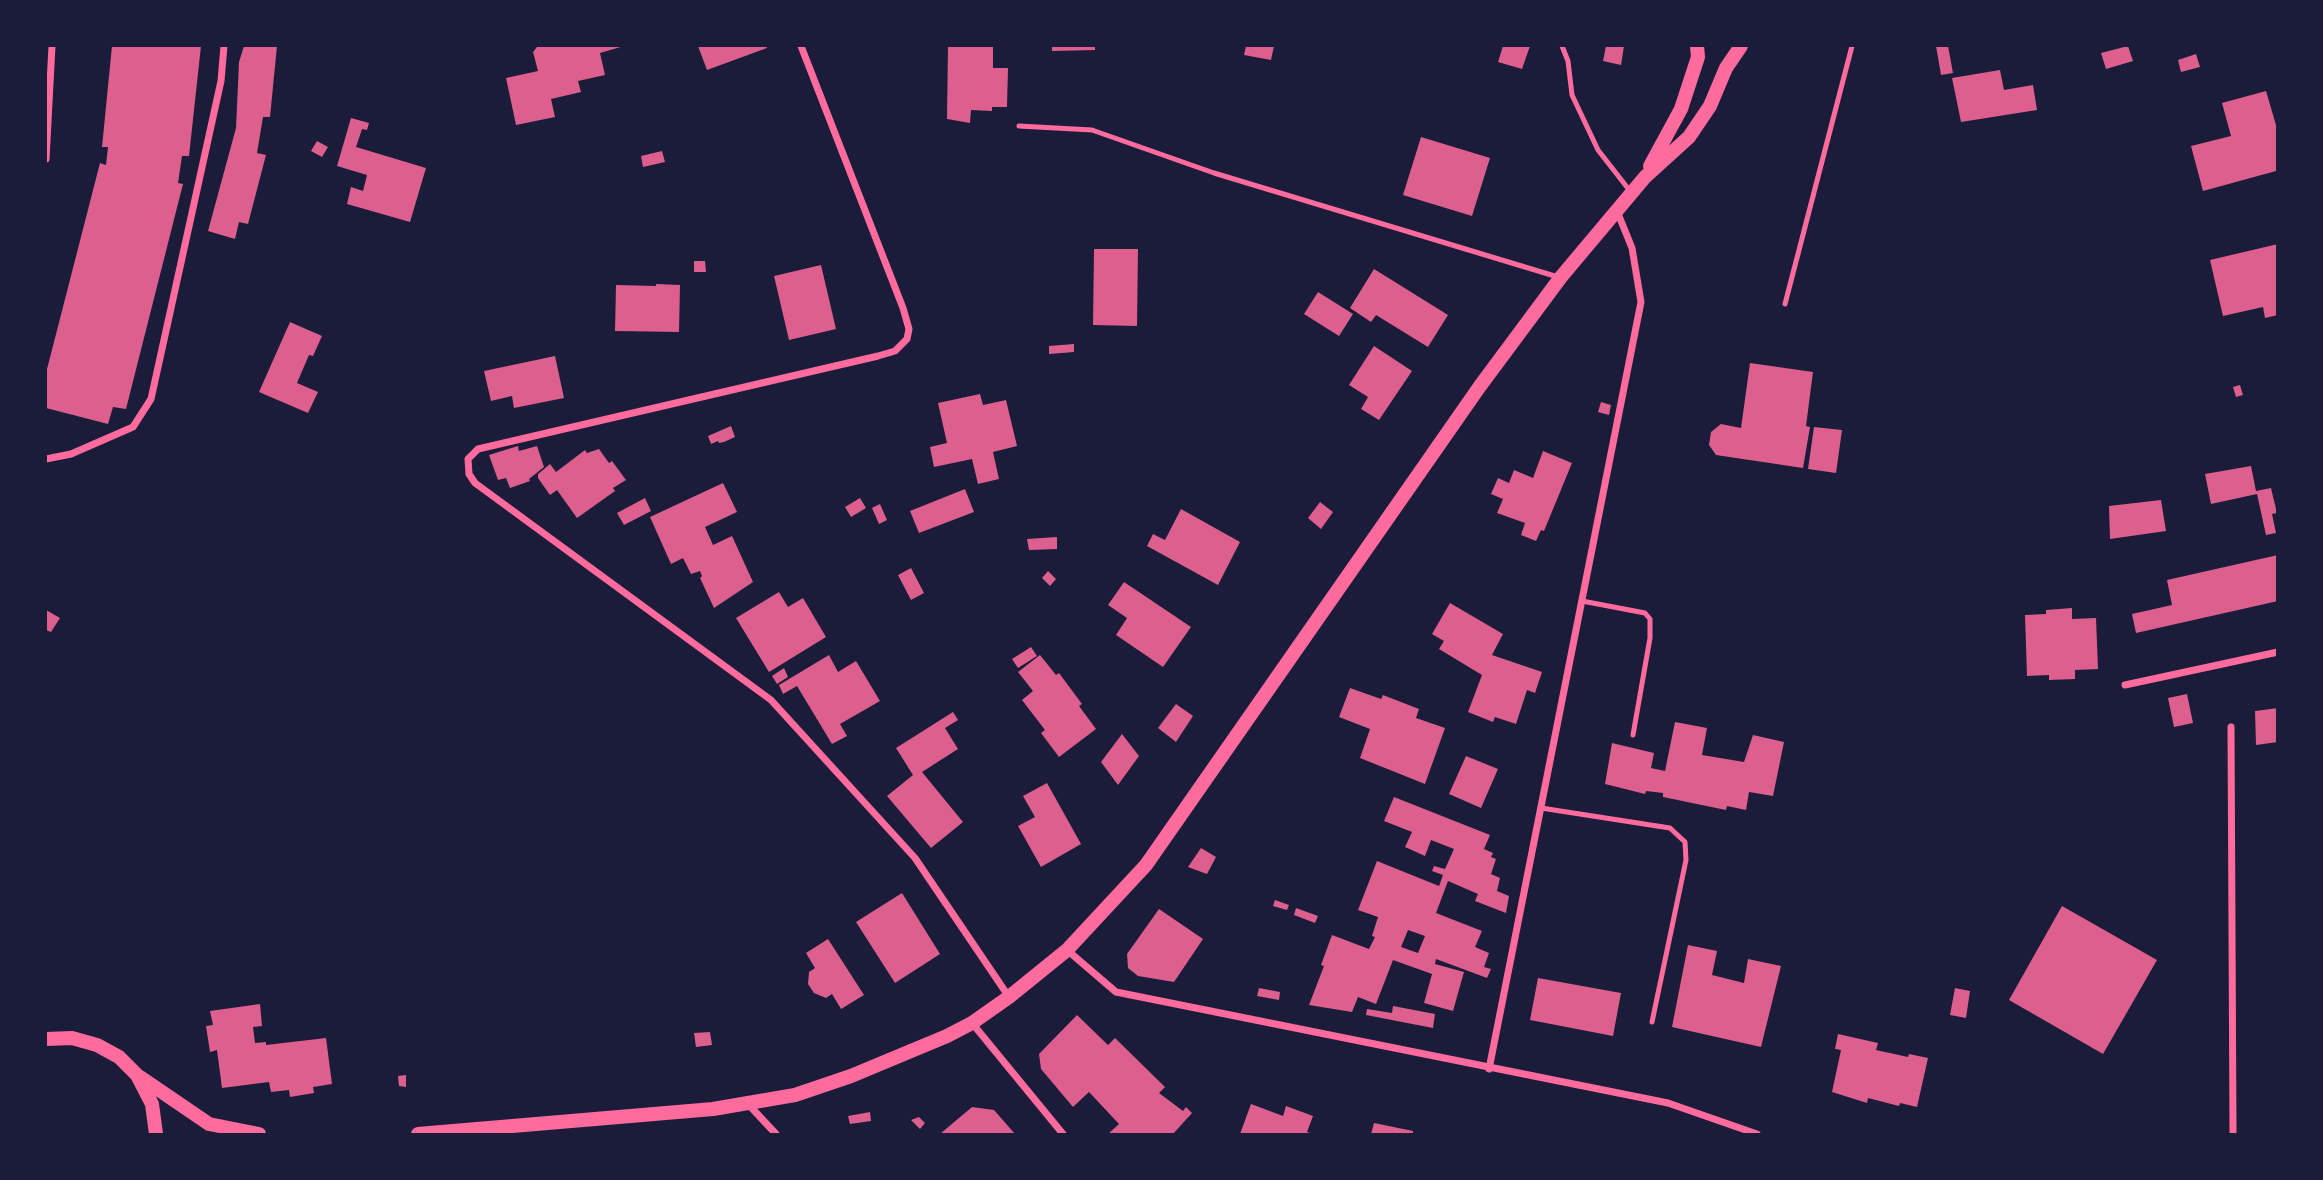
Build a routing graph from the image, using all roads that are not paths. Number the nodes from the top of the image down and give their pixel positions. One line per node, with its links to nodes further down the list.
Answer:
1 (52, 46): 9 (street)
2 (224, 46): 15 (street)
3 (802, 46): 23 (street)
4 (1562, 46): 11 (lane)
5 (1697, 46): 10 (main road)
6 (1741, 46): 10 (main road)
7 (1852, 46): 14 (lane)
8 (1019, 126): 13 (lane)
9 (46, 159)
10 (1645, 177): 11 (main road)
11 (1632, 193): 12 (main road)
12 (1617, 211): 13 (main road); 16 (street)
13 (1561, 278): 22 (main road)
14 (1785, 304)
15 (46, 459)
16 (1582, 601): 20 (lane); 21 (street)
17 (2277, 652): 18 (street)
18 (2124, 685)
19 (2231, 727): 36 (street)
20 (1633, 735)
21 (1541, 808): 24 (lane); 27 (street)
22 (1067, 950): 23 (main road); 27 (street)
23 (1009, 997): 25 (main road)
24 (1652, 1021)
25 (972, 1023): 29 (main road); 34 (street)
26 (46, 1039): 28 (main road)
27 (1489, 1069): 35 (street)
28 (137, 1075): 30 (main road); 31 (main road)
29 (748, 1104): 32 (main road); 33 (street)
30 (156, 1135)
31 (259, 1135)
32 (418, 1135)
33 (776, 1135)
34 (1063, 1135)
35 (1757, 1135)
36 (2233, 1135)

